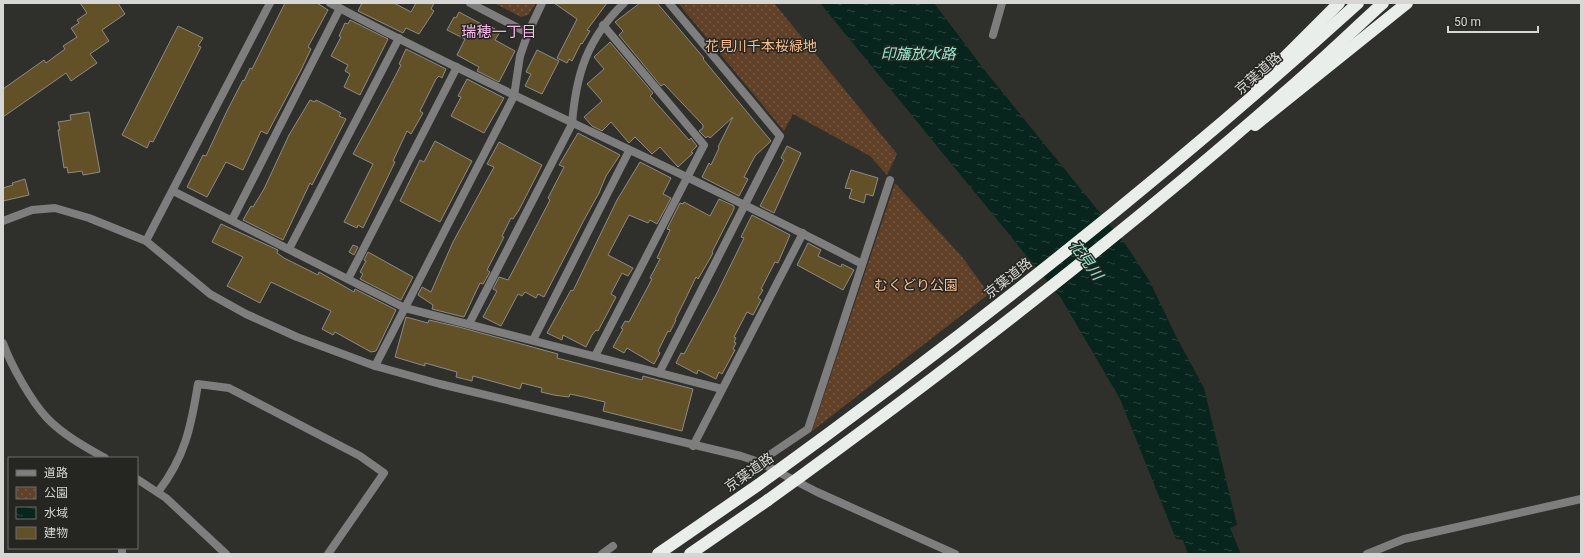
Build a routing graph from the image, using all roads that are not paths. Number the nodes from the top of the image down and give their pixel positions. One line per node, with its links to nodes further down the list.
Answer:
1 (270, 3): 25 (street)
2 (330, 3): 12 (street)
3 (470, 3): 14 (street)
4 (542, 3): 14 (street)
5 (624, 3): 13 (street)
6 (669, 3): 26 (street)
7 (1002, 3): 15 (street)
8 (1339, 3): 21 (highway, bridge)
9 (1358, 3): 21 (highway, 京葉道路, bridge)
10 (1383, 3): 24 (highway, bridge)
11 (1407, 3): 24 (highway, bridge)
12 (340, 8): 16 (street); 27 (street)
13 (603, 25): 19 (street); 22 (street)
14 (528, 33): 18 (street)
15 (993, 35)
16 (398, 38): 17 (street); 31 (street)
17 (457, 67): 18 (street); 33 (street)
18 (514, 96): 19 (street); 34 (street)
19 (572, 124): 20 (street); 35 (street)
20 (629, 151): 22 (street); 36 (street)
21 (1167, 169): 52 (highway, 京葉道路, bridge)
22 (688, 177): 26 (street); 38 (street)
23 (890, 180): 32 (street)
24 (1178, 183): 53 (highway, bridge)
25 (173, 191): 27 (street); 30 (street)
26 (746, 204): 29 (street); 40 (street)
27 (232, 220): 31 (street)
28 (3, 221): 30 (street)
29 (803, 233): 32 (street); 41 (street)
30 (146, 241): 39 (street)
31 (289, 249): 33 (street)
32 (862, 264): 44 (street)
33 (348, 279): 34 (street)
34 (405, 308): 35 (street); 39 (street)
35 (469, 324): 36 (street)
36 (533, 340): 38 (street)
37 (3, 343): 43 (street)
38 (595, 356): 40 (street)
39 (375, 366): 42 (street)
40 (658, 373): 41 (street)
41 (722, 389): 42 (street)
42 (693, 446): 44 (street)
43 (92, 455)
44 (759, 462): 54 (street)
45 (138, 479): 46 (street)
46 (158, 492): 49 (street); 50 (street)
47 (1581, 498): 55 (street)
48 (613, 546): 51 (street)
49 (226, 554)
50 (328, 554)
51 (602, 554)
52 (658, 554)
53 (690, 554)
54 (955, 554)
55 (1367, 554)

